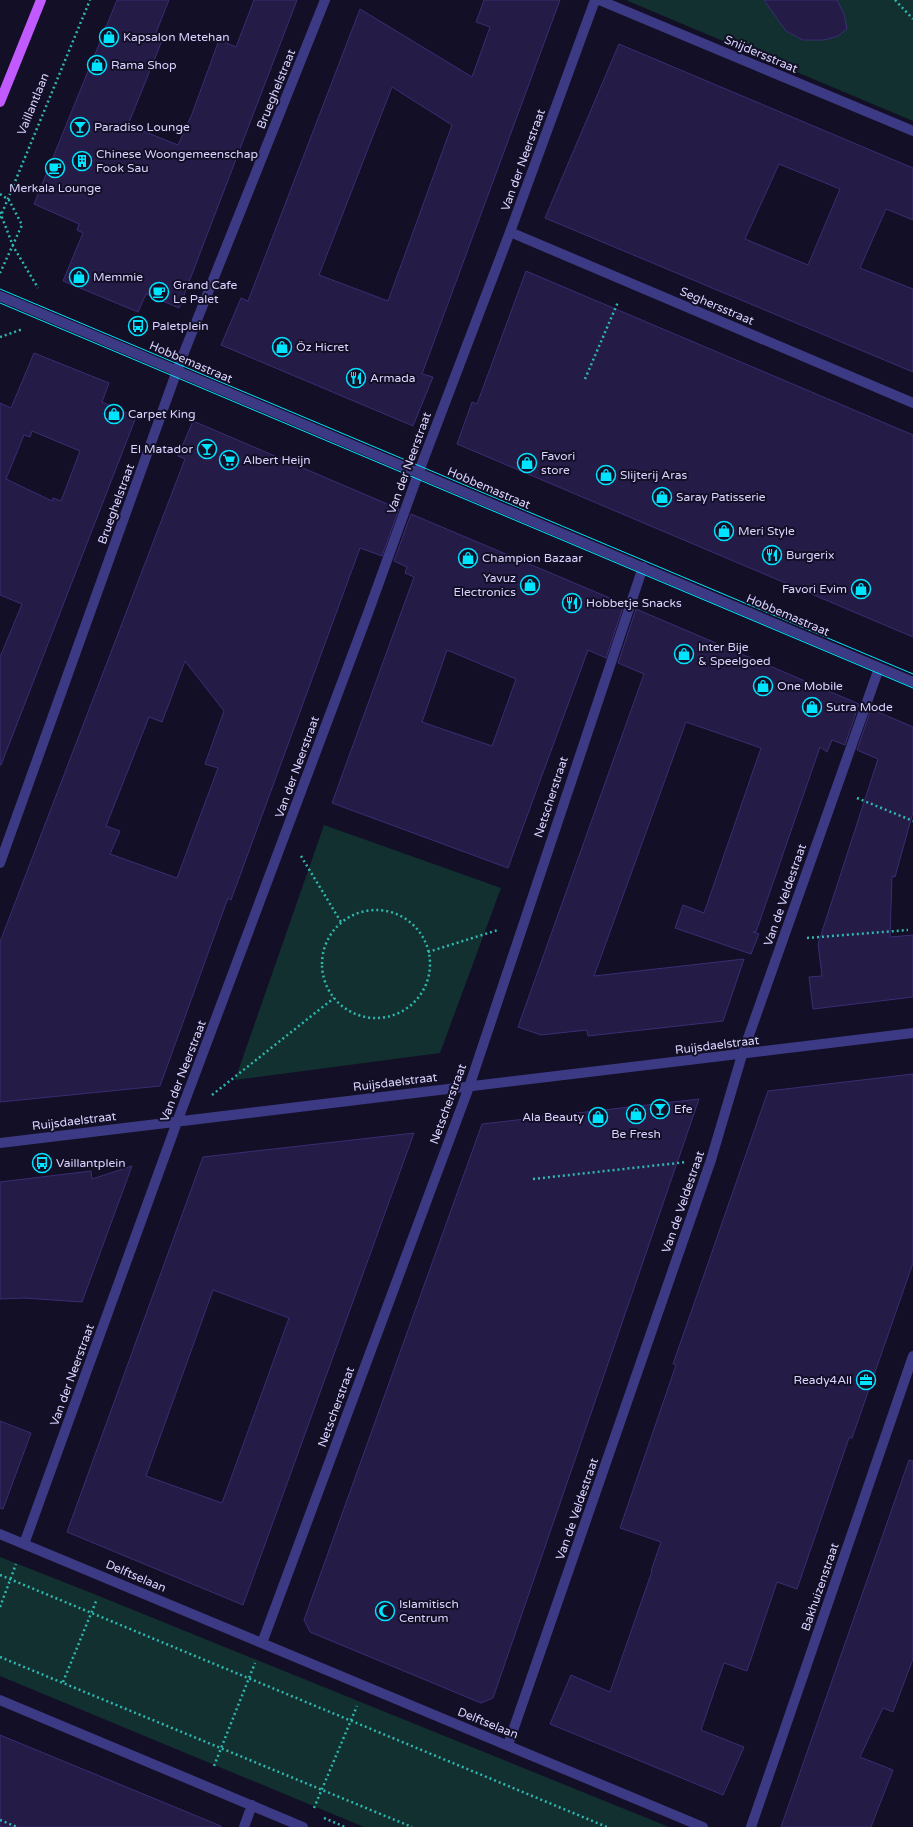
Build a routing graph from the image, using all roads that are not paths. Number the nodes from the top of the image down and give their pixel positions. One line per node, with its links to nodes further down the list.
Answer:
1 (41, 0): 5 (main road)
2 (325, 0): 9 (street, Brueghelstraat)
3 (595, 0): 7 (street, Van der Neerstraat)
4 (599, 0): 6 (street, Snijdersstraat)
5 (0, 102)
6 (913, 131)
7 (510, 232): 10 (street, Seghersstraat); 11 (street, Van der Neerstraat)
8 (0, 296): 9 (street, Hobbemastraat)
9 (177, 371): 11 (street, Hobbemastraat); 15 (street, Brueghelstraat)
10 (913, 403)
11 (419, 472): 12 (street, Hobbemastraat); 19 (street, Van der Neerstraat)
12 (643, 567): 13 (street, Hobbemastraat); 18 (street, Netscherstraat)
13 (878, 668): 14 (street, Hobbemastraat); 17 (street, Van de Veldestraat)
14 (913, 682)
15 (0, 863)
16 (913, 1033): 17 (street, Ruijsdaelstraat)
17 (742, 1055): 18 (street, Ruijsdaelstraat); 26 (street, Van de Veldestraat)
18 (469, 1087): 19 (street, Ruijsdaelstraat); 24 (street, Netscherstraat)
19 (177, 1122): 20 (street, Ruijsdaelstraat); 23 (street, Van der Neerstraat)
20 (0, 1143)
21 (913, 1356): 31 (street, Bakhuizenstraat)
22 (0, 1534): 23 (street, Delftselaan)
23 (24, 1544): 24 (street, Delftselaan)
24 (262, 1644): 26 (street, Delftselaan)
25 (0, 1700): 27 (street)
26 (508, 1745): 30 (street, Delftselaan)
27 (252, 1806): 28 (street); 29 (street)
28 (244, 1827)
29 (303, 1827)
30 (703, 1827)
31 (751, 1827)

